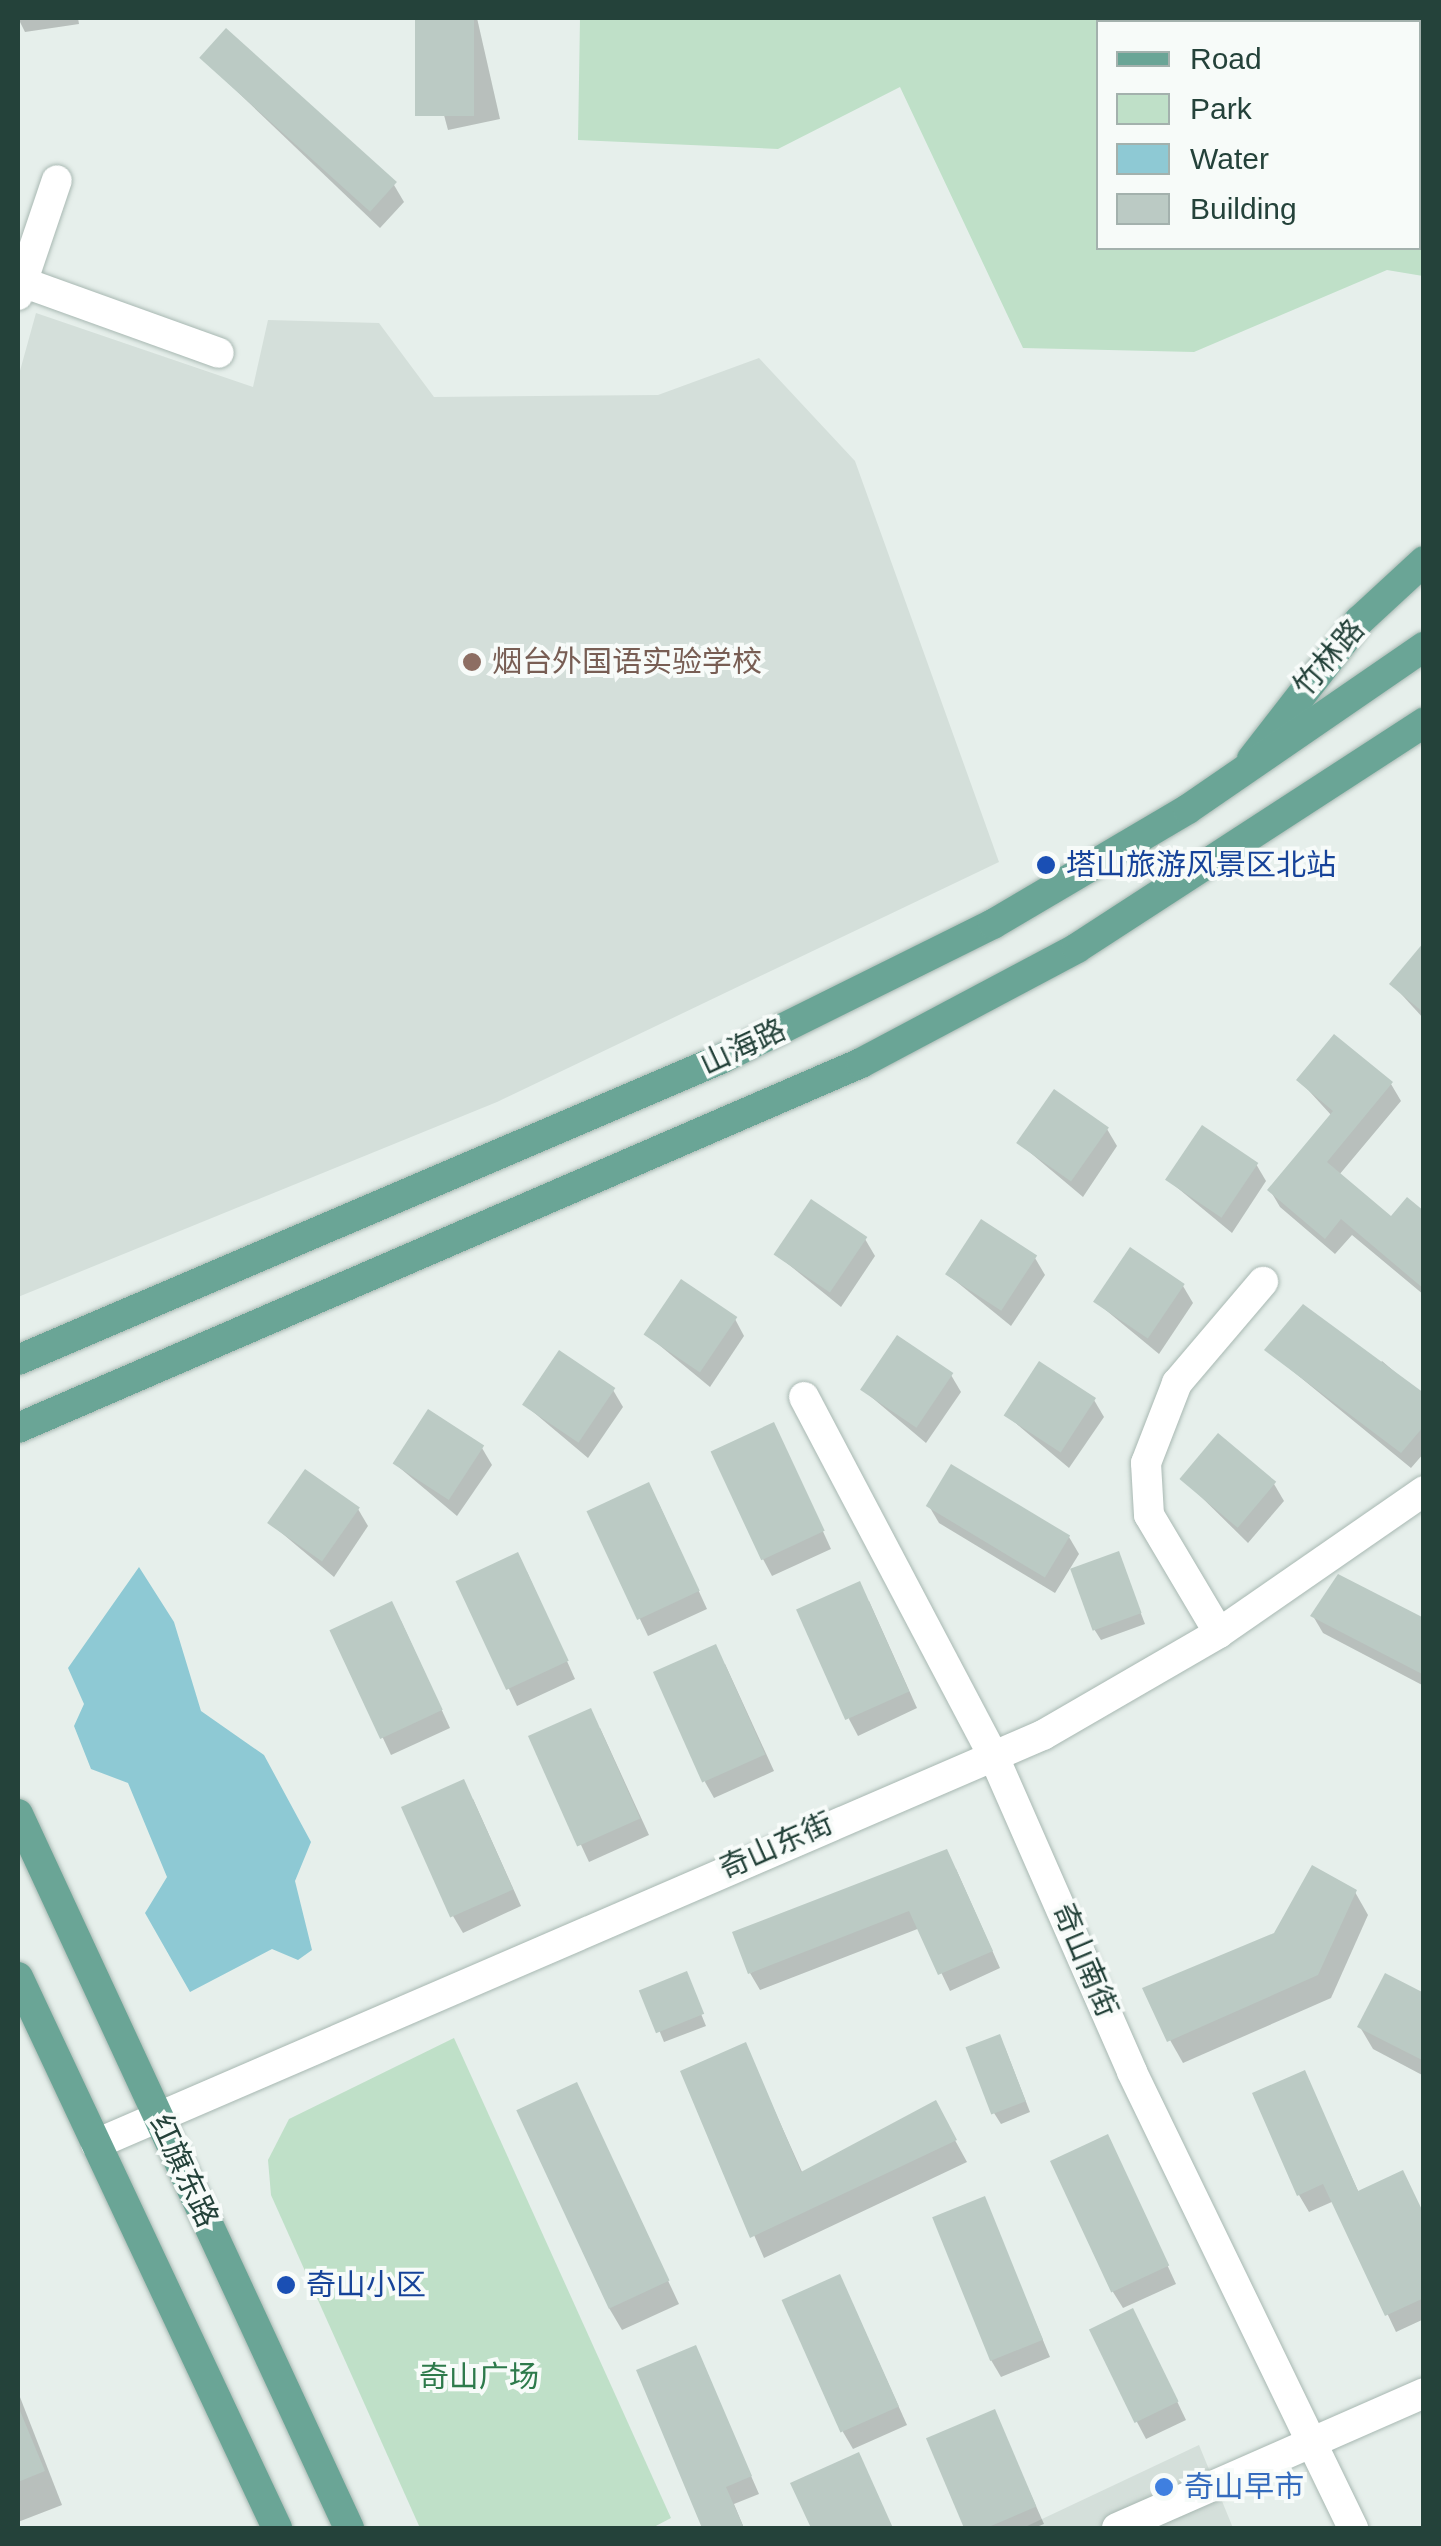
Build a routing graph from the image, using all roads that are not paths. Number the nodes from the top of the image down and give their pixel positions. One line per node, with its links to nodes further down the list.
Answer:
1 (57, 180): 2 (street)
2 (20, 289): 3 (street)
3 (219, 353)
4 (1424, 561): 7 (main road, 竹林路)
5 (1424, 647): 7 (main road, 山海路)
6 (1424, 723): 11 (main road)
7 (1248, 766): 9 (main road, 山海路)
8 (1263, 1282): 13 (street)
9 (18, 1360)
10 (804, 1397): 14 (street, 奇山南街)
11 (18, 1428)
12 (1424, 1491): 13 (street, 奇山东街)
13 (1219, 1633): 14 (street, 奇山东街)
14 (994, 1756): 17 (street, 奇山东街); 20 (street, 奇山南街)
15 (18, 1814): 17 (main road, 红旗东路)
16 (18, 1977): 18 (main road)
17 (159, 2116): 18 (street, 奇山东街); 22 (main road, 红旗东路)
18 (96, 2144): 21 (main road)
19 (1424, 2392): 20 (street)
20 (1315, 2443): 23 (street); 24 (street, 奇山南街)
21 (277, 2528)
22 (349, 2528)
23 (1118, 2528)
24 (1353, 2528)

